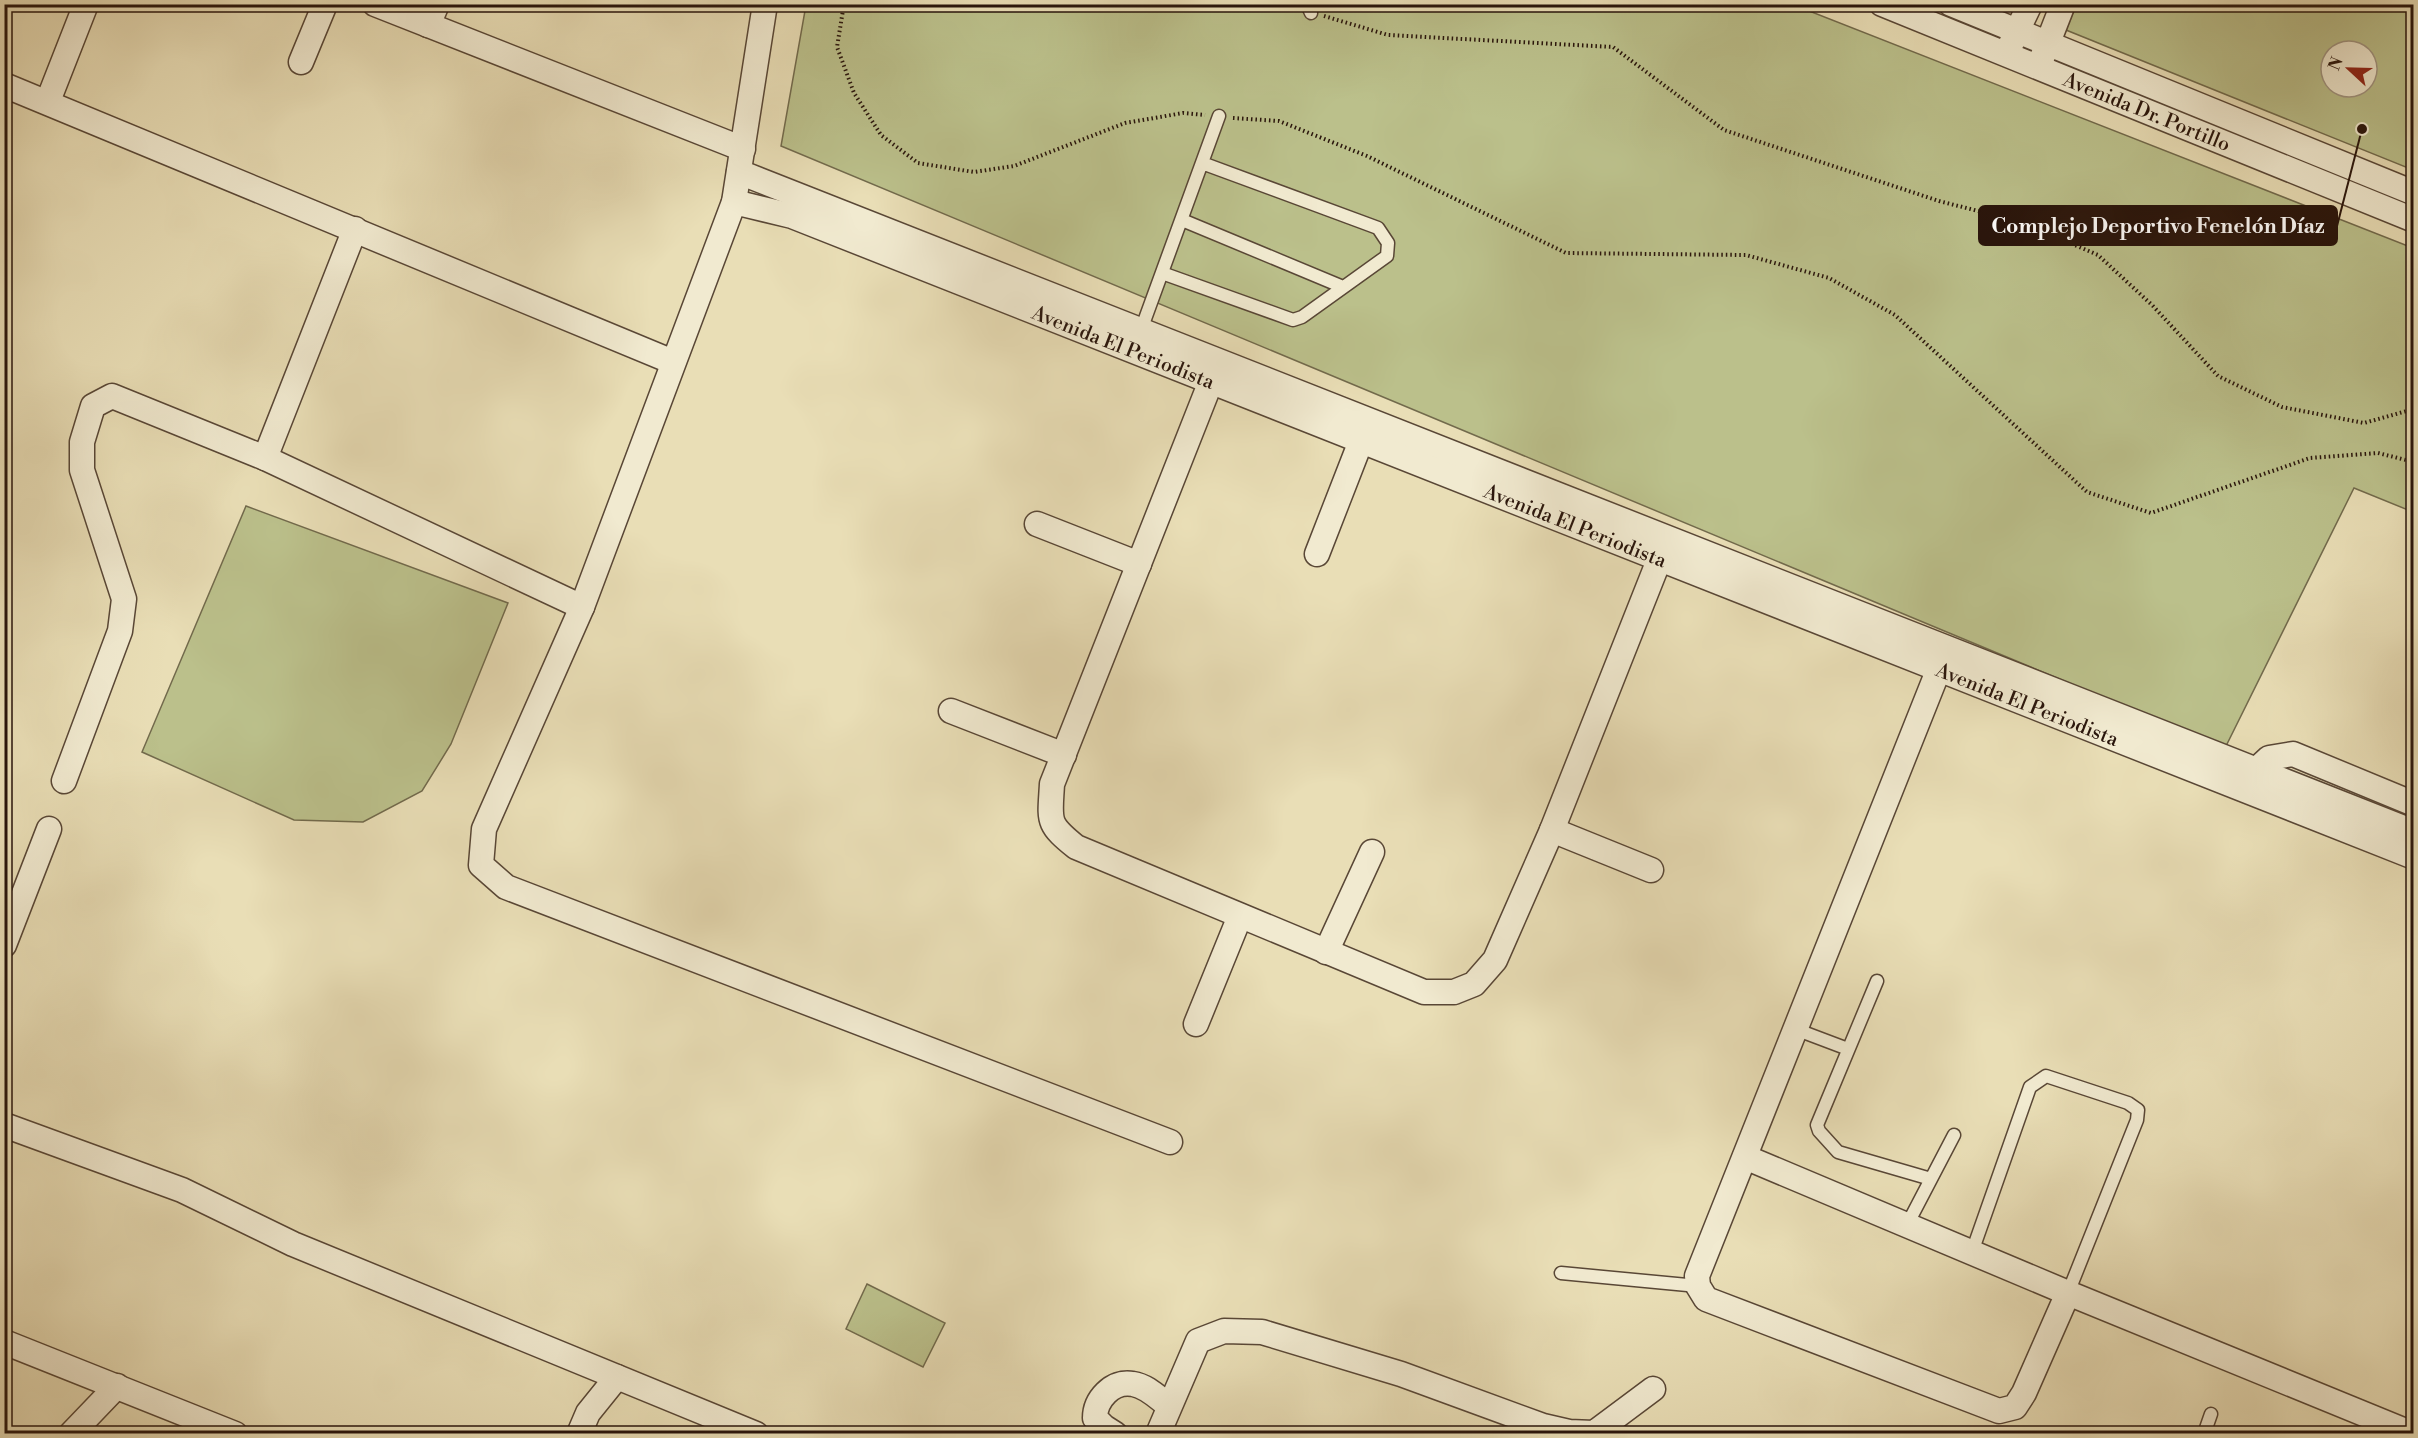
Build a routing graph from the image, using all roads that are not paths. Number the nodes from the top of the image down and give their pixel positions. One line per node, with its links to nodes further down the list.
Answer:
1 (86, 4): 16 (street)
2 (325, 4): 13 (street)
3 (375, 4): 9 (street)
4 (765, 4): 18 (street)
5 (1882, 4): 12 (street, Avenida Dr. Portillo)
6 (1951, 4): 10 (street, Avenida Dr. Portillo)
7 (2030, 4): 10 (street)
8 (2063, 4): 11 (street)
9 (432, 15): 18 (street)
10 (2017, 32): 11 (street, Avenida Dr. Portillo); 12 (street)
11 (2048, 44): 14 (street); 20 (street, Avenida Dr. Portillo)
12 (2006, 56): 14 (street, Avenida Dr. Portillo)
13 (301, 62)
14 (2038, 68): 23 (street, Avenida Dr. Portillo)
15 (4, 85): 16 (street)
16 (48, 101): 24 (street)
17 (1219, 116): 19 (lane)
18 (741, 161): 21 (street); 27 (street)
19 (1202, 163): 22 (lane); 26 (lane)
20 (2414, 192)
21 (735, 202): 28 (street); 29 (street, Avenida El Periodista)
22 (1182, 220): 25 (lane); 26 (lane)
23 (2414, 220)
24 (355, 229): 28 (street); 31 (street)
25 (1162, 273): 26 (lane); 27 (lane)
26 (1344, 287)
27 (1141, 330): 29 (street)
28 (673, 362): 36 (street)
29 (1215, 371): 30 (street, Avenida El Periodista); 33 (street); 35 (street)
30 (1361, 441): 33 (street, Avenida El Periodista); 34 (street)
31 (265, 458): 36 (street); 41 (street)
32 (1037, 524): 35 (street)
33 (1663, 549): 37 (street, Avenida El Periodista); 44 (street)
34 (1317, 554)
35 (1139, 564): 39 (street)
36 (582, 607): 59 (street)
37 (1942, 659): 40 (street); 47 (street, Avenida El Periodista); 55 (street)
38 (951, 711): 39 (street)
39 (1064, 754): 50 (street)
40 (2256, 770): 42 (street); 45 (street)
41 (64, 781)
42 (2414, 804)
43 (49, 829): 49 (street)
44 (1552, 830): 48 (street); 52 (street)
45 (2414, 832)
46 (1372, 852): 52 (street)
47 (2414, 857)
48 (1651, 870)
49 (14, 893): 51 (street)
50 (1240, 916): 52 (street); 54 (street)
51 (4, 945)
52 (1326, 952)
53 (1877, 981): 56 (lane)
54 (1196, 1024)
55 (1796, 1029): 56 (lane); 60 (street)
56 (1848, 1049): 61 (lane)
57 (4, 1125): 68 (street)
58 (1954, 1135): 61 (lane)
59 (1170, 1142)
60 (1745, 1156): 62 (street); 65 (street)
61 (1931, 1179): 62 (lane)
62 (1906, 1225): 63 (street)
63 (1972, 1252): 66 (street); 66 (lane)
64 (1561, 1273): 65 (lane)
65 (1698, 1286): 66 (street)
66 (2068, 1293): 80 (street)
67 (4, 1342): 69 (street)
68 (617, 1377): 75 (street); 76 (street)
69 (117, 1386): 73 (street); 74 (street)
70 (1653, 1389): 71 (street)
71 (1169, 1406): 77 (street); 78 (street)
72 (2211, 1414): 79 (lane)
73 (71, 1434)
74 (235, 1434)
75 (579, 1434)
76 (756, 1434)
77 (1115, 1434)
78 (1158, 1434)
79 (2204, 1434)
80 (2413, 1434)

